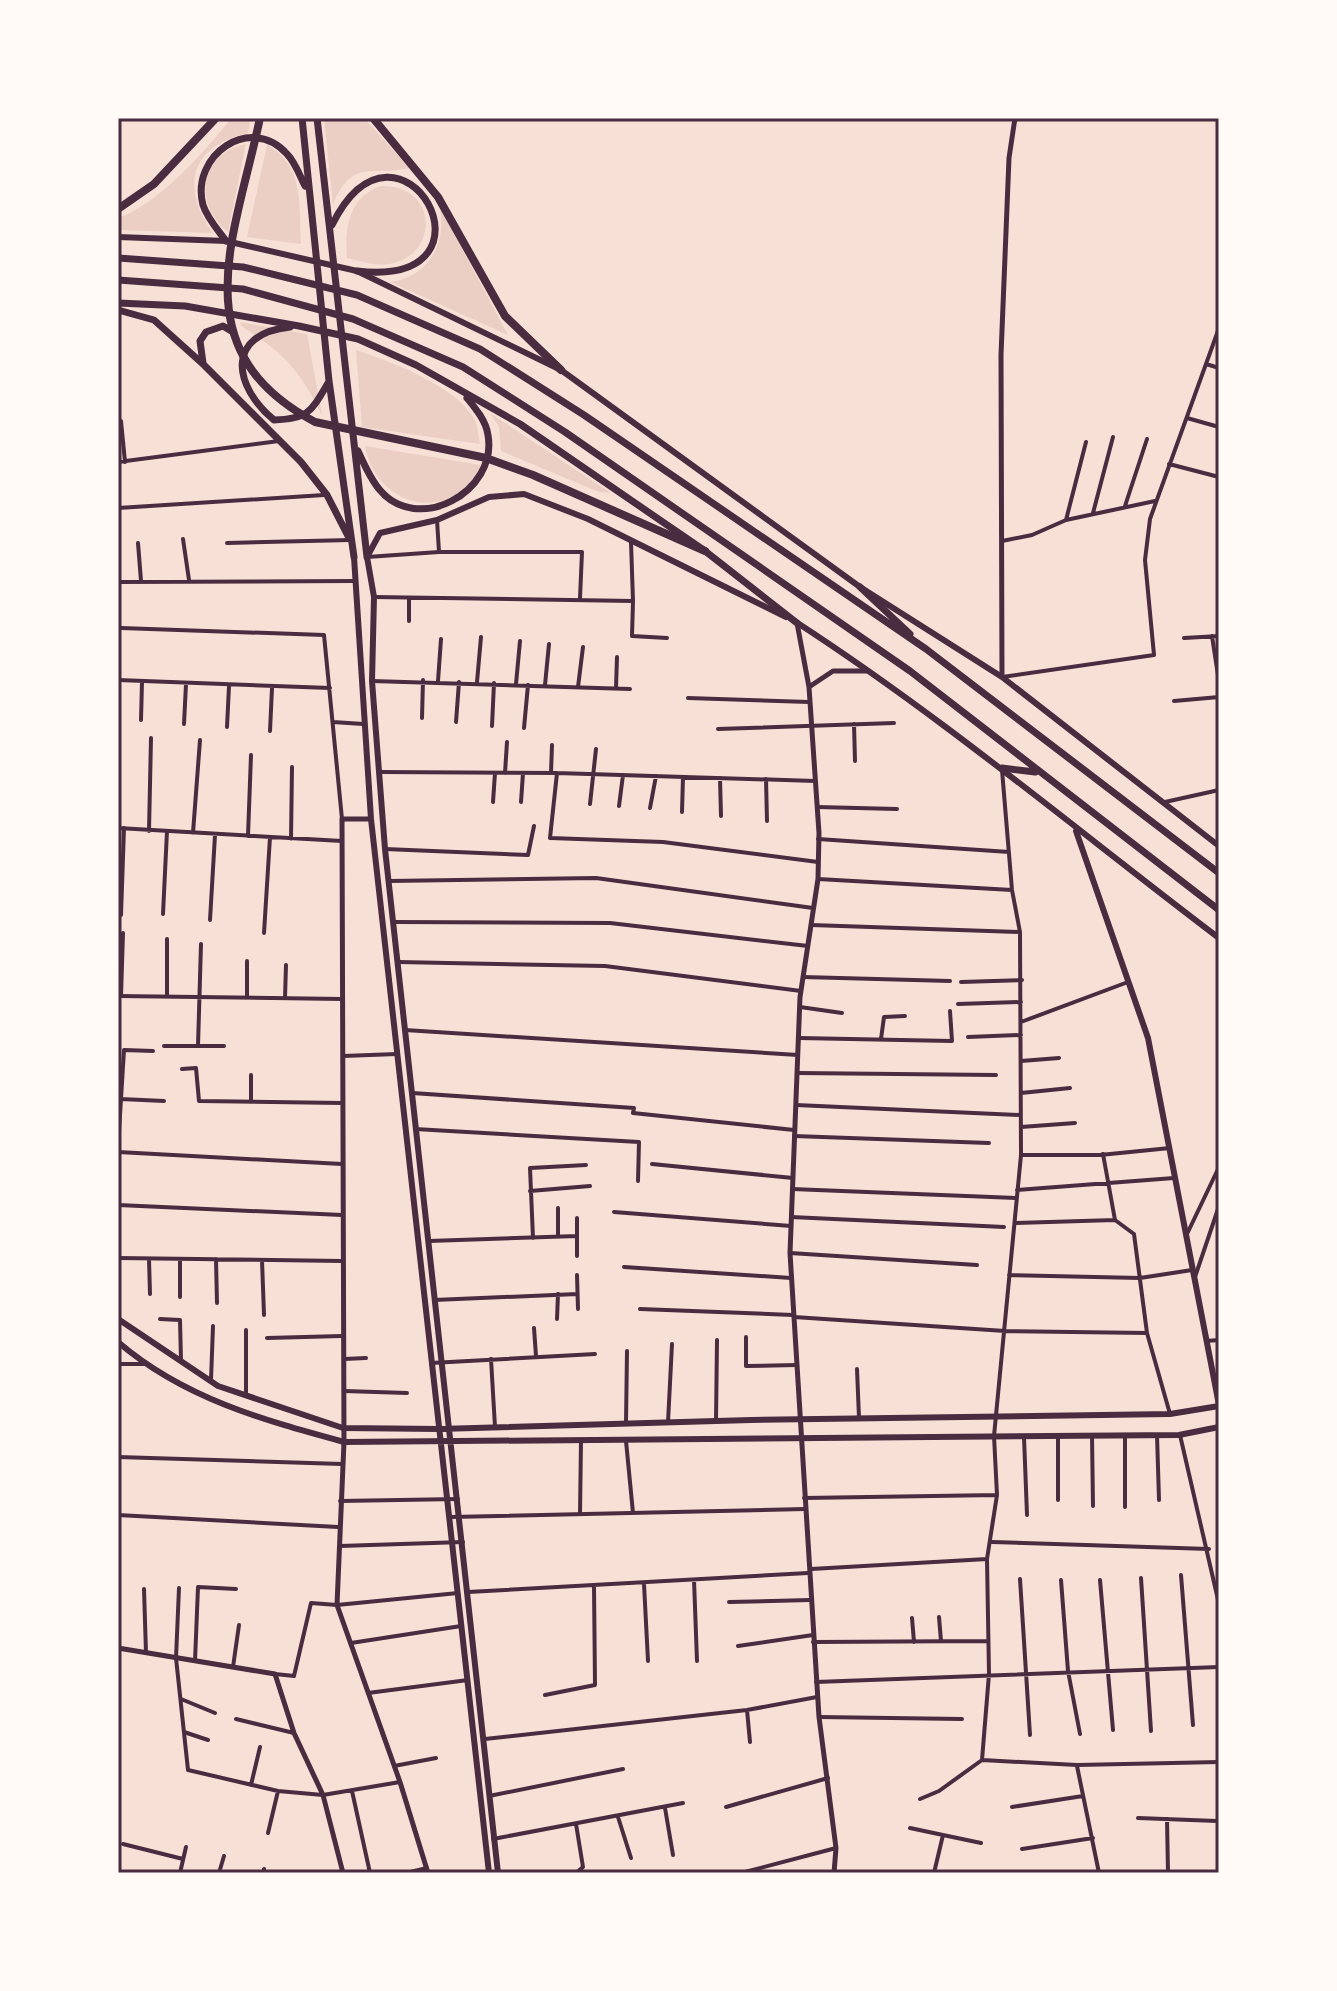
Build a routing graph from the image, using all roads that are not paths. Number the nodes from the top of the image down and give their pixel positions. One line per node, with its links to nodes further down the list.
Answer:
1 (216, 118): 8 (highway)
2 (260, 118): 51 (highway)
3 (302, 118): 7 (highway)
4 (317, 118): 9 (highway)
5 (373, 118): 23 (highway)
6 (1015, 118): 48 (street)
7 (308, 193): 11 (highway); 24 (highway)
8 (118, 209)
9 (331, 227): 13 (highway); 33 (highway)
10 (118, 237): 11 (main road)
11 (226, 241): 13 (main road)
12 (118, 258): 76 (highway)
13 (357, 271): 23 (main road)
14 (118, 280): 132 (highway)
15 (118, 303): 17 (highway)
16 (118, 310): 21 (highway)
17 (299, 326): 19 (highway); 25 (highway)
18 (1219, 328): 20 (street)
19 (244, 350): 21 (highway); 24 (highway)
20 (1206, 364): 22 (street); 26 (street)
21 (204, 365): 31 (highway)
22 (1219, 368)
23 (561, 370): 59 (main road)
24 (329, 381): 46 (highway)
25 (465, 395): 33 (highway); 51 (highway)
26 (1187, 418): 28 (street); 36 (street)
27 (121, 421): 35 (street)
28 (1219, 427)
29 (1113, 437): 42 (street)
30 (1147, 439): 40 (street)
31 (279, 441): 35 (street); 38 (highway)
32 (1086, 442): 44 (street)
33 (355, 446): 54 (highway)
34 (118, 462): 35 (street)
35 (125, 462)
36 (1169, 464): 37 (street); 39 (street)
37 (1219, 477)
38 (327, 495): 41 (street); 46 (highway)
39 (1156, 501): 40 (street); 79 (street)
40 (1125, 506): 42 (street)
41 (118, 508)
42 (1093, 513): 44 (street)
43 (437, 520): 47 (main road); 52 (street); 54 (main road)
44 (1066, 520): 48 (street)
45 (183, 539): 55 (street)
46 (351, 540): 50 (street); 53 (highway)
47 (631, 540): 63 (street); 65 (main road)
48 (1000, 542): 79 (street)
49 (138, 543): 56 (street)
50 (227, 543)
51 (705, 551): 65 (highway)
52 (439, 552): 54 (street); 62 (street)
53 (354, 557): 57 (main road)
54 (367, 557): 60 (main road)
55 (189, 580): 56 (street); 57 (street)
56 (141, 581): 58 (street)
57 (358, 581): 110 (main road)
58 (118, 582)
59 (860, 587): 76 (highway); 79 (main road)
60 (374, 597): 61 (street); 82 (main road)
61 (409, 598): 62 (street); 64 (street)
62 (580, 598): 63 (street)
63 (633, 601): 70 (street)
64 (409, 621)
65 (797, 623): 78 (main road); 95 (street)
66 (121, 628): 97 (street)
67 (1212, 636): 68 (street); 71 (street); 87 (street)
68 (1219, 636)
69 (481, 637): 86 (street)
70 (667, 638)
71 (1184, 638)
72 (441, 639): 83 (street)
73 (520, 641): 90 (street)
74 (549, 644): 92 (street)
75 (583, 647): 94 (street)
76 (926, 649): 170 (highway)
77 (617, 657): 98 (street)
78 (870, 671): 95 (street); 126 (main road)
79 (1002, 677): 143 (main road)
80 (118, 680): 84 (street)
81 (423, 680): 82 (street); 83 (street); 104 (street)
82 (372, 681): 127 (main road)
83 (438, 681): 85 (street)
84 (142, 682): 89 (street); 105 (street)
85 (459, 682): 86 (street); 107 (street)
86 (477, 682): 88 (street)
87 (1219, 682)
88 (494, 683): 90 (street); 112 (street)
89 (186, 684): 93 (street); 109 (street)
90 (516, 684): 91 (street)
91 (528, 685): 92 (street); 115 (street)
92 (545, 685): 94 (street)
93 (229, 686): 96 (street); 113 (street)
94 (578, 687): 98 (street)
95 (809, 687): 103 (street)
96 (272, 688): 97 (street); 117 (street)
97 (330, 688): 106 (street)
98 (616, 688): 99 (street)
99 (630, 689)
100 (1219, 697): 102 (street)
101 (688, 698): 103 (street)
102 (1174, 701)
103 (809, 702): 114 (street)
104 (422, 718)
105 (141, 720)
106 (333, 722): 110 (street); 151 (street)
107 (456, 722)
108 (894, 723): 111 (street)
109 (184, 724)
110 (363, 724): 152 (main road)
111 (854, 724): 114 (street); 124 (street)
112 (492, 726)
113 (227, 727)
114 (813, 727): 116 (street); 139 (street)
115 (524, 728)
116 (718, 729)
117 (270, 731)
118 (151, 738): 157 (street)
119 (200, 740): 159 (street)
120 (507, 742): 129 (street)
121 (552, 745): 131 (street)
122 (596, 749): 133 (street)
123 (251, 755): 161 (street)
124 (855, 761)
125 (292, 767): 163 (street)
126 (1002, 768): 132 (highway); 156 (main road); 168 (street)
127 (378, 772): 128 (street); 167 (main road)
128 (495, 773): 129 (street); 141 (street)
129 (505, 773): 130 (street)
130 (523, 773): 131 (street); 142 (street)
131 (554, 773): 133 (street); 169 (street)
132 (1037, 773): 175 (highway)
133 (594, 774): 134 (street); 144 (street)
134 (623, 775): 135 (street); 145 (street)
135 (656, 776): 136 (street); 147 (street)
136 (683, 777): 137 (street); 149 (street)
137 (720, 778): 138 (street); 150 (street)
138 (766, 779): 139 (street); 153 (street)
139 (815, 781): 146 (street)
140 (1219, 790): 143 (street)
141 (493, 802)
142 (521, 802)
143 (1163, 803): 166 (main road)
144 (590, 804)
145 (619, 806)
146 (817, 807): 148 (street); 164 (street)
147 (650, 808)
148 (897, 809)
149 (682, 812)
150 (721, 816)
151 (342, 819): 152 (street); 165 (street)
152 (371, 819): 219 (main road)
153 (767, 821)
154 (534, 826): 167 (street)
155 (121, 828): 157 (street); 177 (street)
156 (1076, 830): 184 (main road); 193 (main road)
157 (149, 831): 158 (street)
158 (167, 831): 159 (street); 176 (street)
159 (193, 833): 160 (street)
160 (215, 835): 161 (street); 178 (street)
161 (248, 836): 162 (street)
162 (270, 837): 163 (street); 183 (street)
163 (291, 839): 165 (street)
164 (818, 839): 168 (street); 169 (street)
165 (342, 841): 202 (street)
166 (1219, 846)
167 (385, 849): 172 (main road)
168 (1009, 852): 173 (street)
169 (818, 862): 171 (street)
170 (1219, 873)
171 (818, 879): 173 (street); 174 (street)
172 (389, 881): 174 (street); 179 (main road)
173 (1012, 890): 181 (street)
174 (813, 908): 180 (street)
175 (1219, 910)
176 (163, 914)
177 (121, 915)
178 (210, 920)
179 (394, 922): 187 (street); 189 (main road)
180 (811, 925): 181 (street); 187 (street)
181 (1020, 932): 192 (street)
182 (123, 933): 197 (street)
183 (264, 933)
184 (1219, 938)
185 (167, 939): 198 (street)
186 (201, 944): 199 (street)
187 (808, 946): 191 (street)
188 (247, 961): 200 (street)
189 (398, 962): 196 (street); 210 (main road)
190 (286, 965): 201 (street)
191 (803, 977): 194 (street); 196 (street)
192 (1022, 980): 195 (street); 203 (street)
193 (1130, 980): 209 (street); 242 (main road)
194 (950, 981)
195 (961, 982)
196 (801, 991): 205 (street)
197 (120, 996): 198 (street)
198 (167, 996): 199 (street)
199 (199, 996): 200 (street); 216 (street)
200 (247, 997): 201 (street)
201 (285, 998): 202 (street)
202 (342, 999): 221 (street)
203 (1021, 1002): 204 (street); 209 (street)
204 (958, 1004)
205 (800, 1007): 207 (street); 213 (street)
206 (950, 1011): 214 (street)
207 (842, 1013)
208 (905, 1016): 214 (street)
209 (1021, 1022): 211 (street)
210 (405, 1030): 220 (street); 229 (main road)
211 (1021, 1035): 212 (street); 223 (street)
212 (968, 1037)
213 (799, 1038): 214 (street); 220 (street)
214 (881, 1039)
215 (164, 1046): 216 (street)
216 (198, 1046): 217 (street)
217 (224, 1046)
218 (153, 1051): 231 (street)
219 (397, 1054): 221 (street); 277 (main road)
220 (798, 1055): 225 (street)
221 (342, 1056): 234 (street)
222 (1059, 1058): 223 (street)
223 (1021, 1061): 230 (street)
224 (182, 1069): 233 (street)
225 (797, 1073): 227 (street); 235 (street)
226 (251, 1075): 233 (street)
227 (996, 1075)
228 (1070, 1088): 230 (street)
229 (412, 1093): 239 (main road); 240 (street)
230 (1021, 1093): 236 (street)
231 (121, 1099): 232 (street); 243 (street)
232 (164, 1101)
233 (251, 1102): 234 (street)
234 (342, 1103): 246 (street)
235 (796, 1105): 236 (street); 240 (street)
236 (1020, 1115): 238 (street)
237 (1075, 1123): 238 (street)
238 (1021, 1127): 245 (street)
239 (415, 1129): 252 (street); 274 (main road)
240 (795, 1133): 241 (street); 250 (street)
241 (989, 1143)
242 (1170, 1148): 244 (street); 251 (main road)
243 (118, 1150): 246 (street)
244 (1103, 1154): 245 (street); 253 (street)
245 (1021, 1155): 256 (street)
246 (342, 1164): 263 (street)
247 (652, 1164): 250 (street)
248 (586, 1165): 257 (street)
249 (1219, 1167): 270 (street)
250 (793, 1178): 255 (street)
251 (1175, 1178): 253 (street); 270 (main road)
252 (638, 1181)
253 (1110, 1185): 256 (street); 266 (street)
254 (590, 1186): 257 (street)
255 (792, 1189): 258 (street); 264 (street)
256 (1017, 1190): 258 (street)
257 (530, 1191): 273 (street)
258 (1016, 1198): 267 (street)
259 (118, 1205): 263 (street)
260 (1219, 1206): 292 (street)
261 (558, 1208): 271 (street)
262 (614, 1212): 268 (street)
263 (342, 1215): 284 (street)
264 (791, 1217): 268 (street); 269 (street)
265 (577, 1218): 272 (street)
266 (1115, 1220): 267 (street); 291 (street)
267 (1015, 1223): 289 (street)
268 (791, 1226): 275 (street)
269 (1004, 1227)
270 (1187, 1234): 287 (main road)
271 (558, 1236): 272 (street); 273 (street)
272 (577, 1236): 278 (street)
273 (533, 1238): 274 (street)
274 (426, 1241): 276 (main road)
275 (790, 1253): 285 (street); 290 (street)
276 (428, 1255): 277 (main road); 297 (main road)
277 (418, 1256): 327 (main road)
278 (577, 1256)
279 (118, 1258): 280 (street)
280 (149, 1259): 282 (street); 293 (street)
281 (216, 1259): 282 (street); 283 (street); 298 (street)
282 (180, 1260): 296 (street)
283 (262, 1260): 284 (street); 301 (street)
284 (342, 1261): 312 (street)
285 (977, 1265)
286 (624, 1267): 290 (street)
287 (1192, 1270): 291 (street); 292 (main road)
288 (577, 1275): 295 (street)
289 (1009, 1275): 291 (street); 309 (street)
290 (791, 1278): 302 (street)
291 (1140, 1278): 310 (street)
292 (1194, 1280): 317 (main road)
293 (150, 1294)
294 (558, 1294): 295 (street); 297 (street); 305 (street)
295 (577, 1294): 299 (street)
296 (180, 1297)
297 (434, 1300): 326 (main road)
298 (217, 1303)
299 (578, 1309)
300 (640, 1309): 302 (street)
301 (264, 1315)
302 (794, 1316): 309 (street); 331 (street)
303 (118, 1319): 311 (main road)
304 (160, 1319): 330 (street)
305 (557, 1319)
306 (213, 1326): 334 (street)
307 (534, 1328): 322 (street)
308 (246, 1330): 337 (street)
309 (1005, 1331): 310 (street); 340 (street)
310 (1147, 1333): 339 (street)
311 (135, 1334): 318 (main road); 330 (main road)
312 (342, 1336): 314 (street); 324 (street)
313 (746, 1337): 331 (street)
314 (267, 1338)
315 (717, 1340): 343 (street)
316 (1219, 1340): 317 (street)
317 (1206, 1341): 333 (main road)
318 (121, 1344): 329 (main road)
319 (672, 1344): 344 (street)
320 (627, 1351): 345 (street)
321 (595, 1354): 322 (street)
322 (536, 1356): 325 (street)
323 (366, 1358): 324 (street)
324 (342, 1359): 335 (street)
325 (491, 1359): 326 (street); 346 (street)
326 (443, 1362): 327 (street); 350 (main road)
327 (431, 1363): 349 (main road)
328 (118, 1364): 329 (street)
329 (151, 1364): 361 (main road)
330 (181, 1364): 334 (main road)
331 (797, 1365): 342 (street)
332 (857, 1369): 341 (street)
333 (1216, 1380): 338 (main road)
334 (211, 1382): 337 (main road)
335 (342, 1391): 336 (street); 348 (street)
336 (407, 1393)
337 (246, 1396): 348 (main road)
338 (1219, 1405): 339 (main road)
339 (1170, 1414): 340 (main road)
340 (996, 1417): 341 (main road); 356 (street)
341 (859, 1418): 342 (main road)
342 (801, 1419): 343 (main road); 358 (street)
343 (716, 1421): 344 (main road)
344 (668, 1422): 345 (main road)
345 (626, 1423): 346 (main road); 360 (main road)
346 (495, 1427): 350 (main road)
347 (1219, 1427): 355 (main road)
348 (343, 1428): 349 (main road); 361 (street)
349 (439, 1429): 350 (main road); 362 (main road)
350 (450, 1429): 363 (main road)
351 (1058, 1435): 352 (main road); 357 (main road); 370 (street)
352 (1092, 1435): 353 (main road); 373 (street)
353 (1125, 1435): 354 (main road); 374 (street)
354 (1157, 1435): 355 (main road); 371 (street)
355 (1179, 1435): 387 (street)
356 (994, 1436): 357 (main road); 358 (main road); 366 (street)
357 (1024, 1436): 379 (street)
358 (802, 1437): 360 (main road); 367 (street)
359 (581, 1441): 360 (main road); 363 (main road); 377 (street)
360 (626, 1441): 376 (street)
361 (344, 1442): 362 (main road); 365 (street)
362 (440, 1444): 363 (main road); 368 (main road)
363 (451, 1444): 369 (main road)
364 (118, 1457): 365 (street)
365 (342, 1464): 372 (street)
366 (997, 1495): 367 (street); 385 (street)
367 (804, 1498): 375 (street)
368 (448, 1499): 369 (street); 372 (street); 380 (main road)
369 (459, 1499): 381 (main road)
370 (1058, 1500)
371 (1159, 1500)
372 (340, 1501): 382 (street)
373 (1093, 1506)
374 (1125, 1507)
375 (805, 1509): 376 (street); 389 (street)
376 (633, 1513): 377 (street)
377 (580, 1514): 381 (street)
378 (118, 1515): 382 (street)
379 (1027, 1515)
380 (450, 1517): 381 (street); 383 (main road)
381 (461, 1517): 384 (main road)
382 (338, 1527): 386 (street)
383 (453, 1542): 384 (street); 386 (street); 402 (main road)
384 (463, 1542): 401 (main road)
385 (992, 1542): 387 (street); 388 (street)
386 (338, 1546): 406 (street)
387 (1209, 1549): 405 (street)
388 (987, 1559): 389 (street); 413 (street)
389 (808, 1571): 393 (street); 403 (street)
390 (1181, 1575): 424 (street)
391 (1141, 1578): 426 (street)
392 (1020, 1579): 429 (street)
393 (694, 1580): 396 (street); 422 (street)
394 (1061, 1580): 428 (street)
395 (1100, 1580): 427 (street)
396 (644, 1584): 397 (street); 421 (street)
397 (594, 1586): 401 (street); 435 (street)
398 (179, 1588): 419 (street)
399 (144, 1589): 418 (street)
400 (236, 1589): 420 (street)
401 (468, 1592): 450 (main road)
402 (458, 1593): 406 (street); 410 (main road)
403 (810, 1600): 404 (street); 411 (street)
404 (729, 1602)
405 (1219, 1604)
406 (337, 1605): 415 (street); 430 (street)
407 (939, 1617): 412 (street)
408 (912, 1618): 414 (street)
409 (239, 1625): 423 (street)
410 (461, 1626): 415 (street); 432 (main road)
411 (813, 1638): 414 (street); 416 (street); 433 (street)
412 (941, 1641): 413 (street); 414 (street)
413 (987, 1641): 431 (street)
414 (914, 1642)
415 (349, 1643): 434 (street)
416 (738, 1646)
417 (118, 1648): 418 (street)
418 (146, 1653): 419 (street)
419 (176, 1658): 420 (street); 437 (street)
420 (195, 1661): 423 (street)
421 (648, 1661)
422 (697, 1661)
423 (233, 1667): 430 (street)
424 (1188, 1667): 425 (street); 426 (street); 443 (street)
425 (1219, 1667)
426 (1147, 1668): 427 (street); 445 (street)
427 (1108, 1669): 428 (street); 444 (street)
428 (1068, 1671): 429 (street); 448 (street)
429 (1027, 1672): 431 (street); 449 (street)
430 (275, 1674): 447 (street)
431 (989, 1674): 433 (street); 455 (street)
432 (468, 1680): 434 (street); 498 (main road)
433 (816, 1682): 436 (street)
434 (368, 1693): 458 (street)
435 (545, 1695)
436 (817, 1697): 438 (street); 440 (street)
437 (181, 1699): 439 (street); 446 (street)
438 (747, 1710): 450 (street); 452 (street)
439 (215, 1713)
440 (819, 1717): 442 (street); 460 (street)
441 (236, 1719): 447 (street)
442 (962, 1719)
443 (1193, 1725)
444 (1113, 1730)
445 (1151, 1731)
446 (184, 1732): 451 (street); 462 (street)
447 (294, 1733): 465 (street)
448 (1080, 1734)
449 (1030, 1735)
450 (485, 1739): 466 (main road)
451 (208, 1740)
452 (750, 1742)
453 (260, 1747): 462 (street)
454 (436, 1758): 458 (street)
455 (982, 1760): 457 (street); 468 (street)
456 (1219, 1762): 457 (street)
457 (1077, 1765): 467 (street)
458 (394, 1766): 461 (street)
459 (623, 1769): 466 (street)
460 (828, 1778): 470 (street); 486 (street)
461 (400, 1782): 464 (street); 492 (street)
462 (251, 1785): 463 (street)
463 (278, 1791): 465 (street); 479 (street)
464 (352, 1791): 465 (street); 496 (street)
465 (323, 1795): 495 (street)
466 (489, 1796): 482 (main road)
467 (1083, 1796): 471 (street); 481 (street)
468 (920, 1799)
469 (683, 1803): 472 (street)
470 (726, 1807)
471 (1012, 1807)
472 (665, 1808): 473 (street); 488 (street)
473 (618, 1817): 477 (street); 490 (street)
474 (1138, 1818): 475 (street)
475 (1167, 1819): 476 (street); 505 (street)
476 (1217, 1821)
477 (576, 1824): 482 (street); 500 (street)
478 (910, 1828): 480 (street)
479 (268, 1833)
480 (943, 1835): 483 (street); 503 (street)
481 (1093, 1838): 487 (street); 504 (street)
482 (493, 1839): 499 (main road)
483 (981, 1843)
484 (123, 1844): 491 (street)
485 (186, 1847): 491 (street)
486 (836, 1848): 501 (street); 502 (street)
487 (1022, 1849)
488 (673, 1855)
489 (224, 1856): 494 (street)
490 (631, 1858)
491 (183, 1859): 493 (street)
492 (428, 1871): 497 (street)
493 (180, 1873)
494 (219, 1873)
495 (343, 1873)
496 (370, 1873)
497 (406, 1873)
498 (489, 1873)
499 (498, 1873)
500 (576, 1873)
501 (741, 1873)
502 (834, 1873)
503 (934, 1873)
504 (1099, 1873)
505 (1168, 1873)

